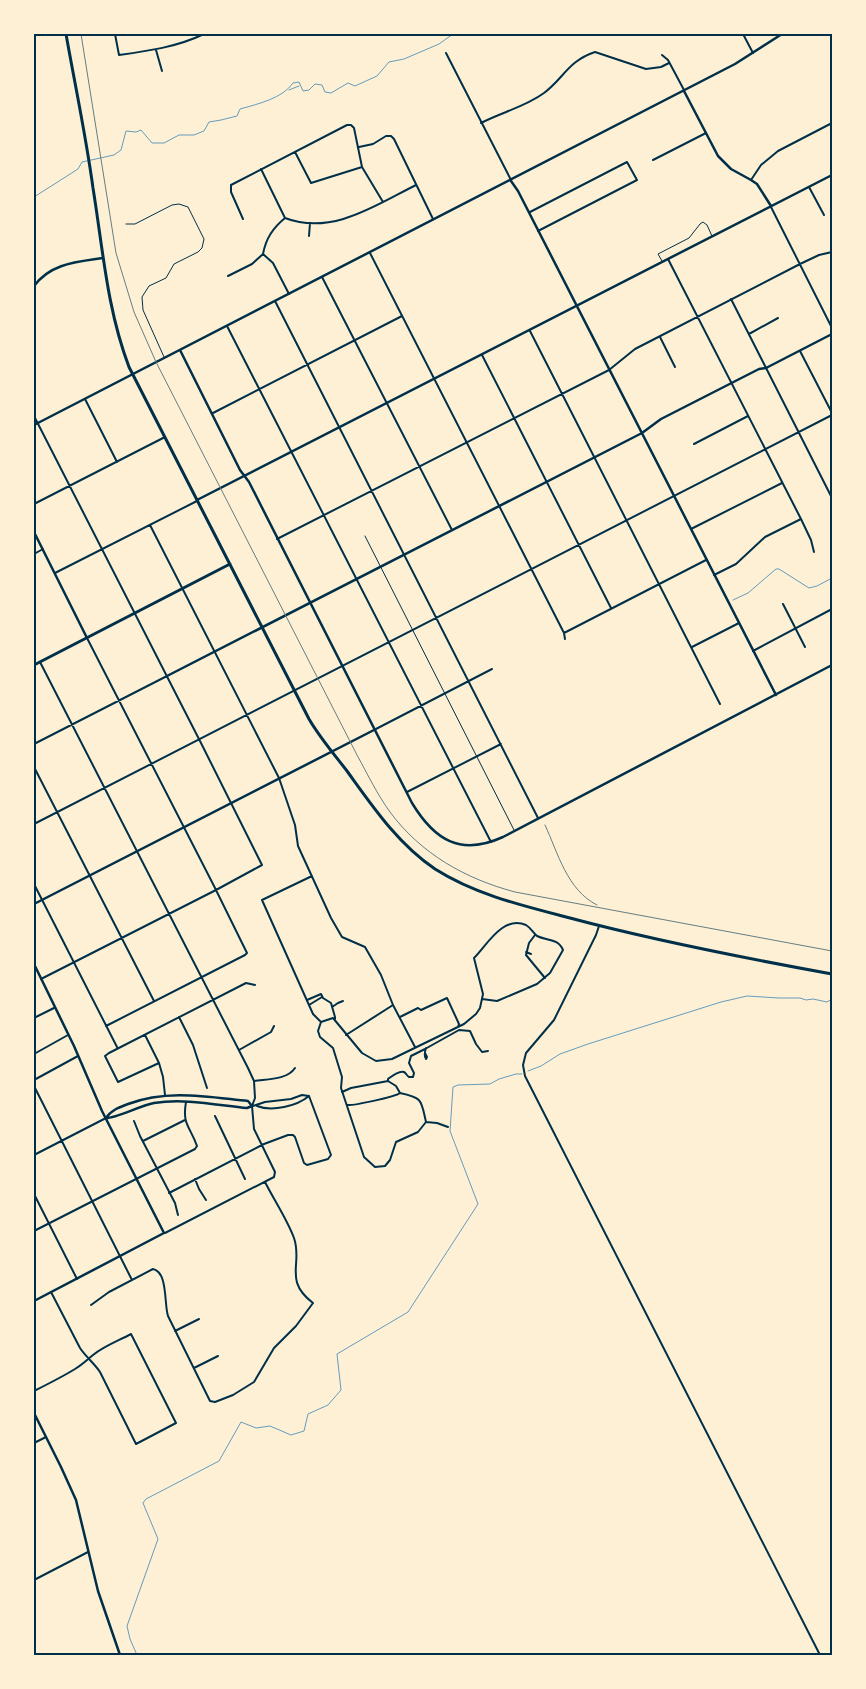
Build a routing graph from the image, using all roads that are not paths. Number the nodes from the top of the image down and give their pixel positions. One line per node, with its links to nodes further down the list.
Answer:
1 (66, 34): 41 (main road)
2 (115, 34): 6 (street)
3 (204, 34): 6 (street)
4 (743, 34): 8 (street)
5 (782, 34): 8 (street)
6 (156, 50): 11 (street)
7 (446, 53): 13 (street)
8 (753, 53): 12 (street)
9 (662, 55): 10 (street)
10 (669, 63): 12 (street); 13 (street)
11 (162, 71)
12 (684, 91): 15 (street); 22 (street)
13 (481, 122): 22 (street)
14 (832, 123): 23 (street)
15 (706, 133): 18 (street); 23 (street)
16 (359, 146): 17 (street); 19 (street); 24 (street)
17 (295, 152): 19 (street); 20 (street)
18 (653, 160)
19 (362, 167): 26 (street)
20 (261, 169): 30 (street); 31 (street)
21 (832, 175): 25 (street)
22 (511, 180): 28 (street); 32 (street)
23 (751, 180): 27 (street)
24 (416, 185): 26 (street); 32 (street)
25 (809, 187): 27 (street); 29 (street)
26 (384, 202): 33 (street)
27 (771, 207): 37 (street); 44 (street)
28 (529, 212): 35 (street); 35 (street)
29 (824, 215)
30 (286, 218): 33 (street); 40 (street)
31 (243, 219)
32 (434, 220): 39 (street)
33 (310, 223): 36 (street)
34 (126, 224): 65 (lane)
35 (538, 231): 51 (street)
36 (309, 236)
37 (713, 237): 42 (street); 43 (lane)
38 (832, 252): 44 (street)
39 (370, 253): 46 (street); 52 (street)
40 (263, 254): 45 (street); 48 (street)
41 (103, 258): 47 (street); 70 (main road)
42 (668, 260): 43 (street); 53 (street)
43 (663, 262): 51 (street)
44 (800, 264): 49 (street); 56 (street)
45 (228, 276)
46 (322, 277): 48 (street); 61 (street)
47 (34, 286)
48 (289, 294): 50 (street)
49 (731, 299): 53 (street); 58 (street)
50 (274, 302): 55 (street); 66 (street)
51 (577, 307): 57 (street); 69 (street)
52 (402, 316): 61 (street); 71 (street)
53 (698, 317): 60 (street); 72 (street)
54 (778, 318): 58 (street)
55 (227, 326): 62 (street); 73 (street)
56 (832, 328)
57 (530, 331): 64 (street); 74 (street)
58 (749, 334): 68 (street)
59 (832, 334): 63 (street)
60 (660, 336): 67 (street); 69 (street)
61 (354, 340): 66 (street); 76 (street)
62 (180, 350): 65 (street); 77 (street)
63 (800, 350): 68 (street); 78 (street)
64 (482, 355): 71 (street); 81 (street)
65 (164, 358): 70 (street)
66 (307, 365): 73 (street); 84 (street)
67 (675, 367)
68 (766, 368): 72 (street); 86 (street)
69 (609, 370): 74 (street); 85 (street)
70 (133, 374): 75 (street); 87 (main road)
71 (434, 379): 76 (street); 88 (street)
72 (731, 383): 80 (street); 85 (street)
73 (259, 389): 77 (street); 91 (street)
74 (562, 394): 81 (street); 92 (street)
75 (85, 398): 82 (street); 93 (street)
76 (387, 404): 84 (street); 94 (street)
77 (212, 413): 95 (street)
78 (832, 414): 86 (street)
79 (34, 416): 82 (street)
80 (748, 416): 89 (street); 90 (street)
81 (514, 418): 88 (street); 96 (street)
82 (38, 422): 83 (street); 98 (street)
83 (34, 424)
84 (339, 428): 91 (street); 99 (street)
85 (642, 433): 92 (street); 100 (street)
86 (799, 433): 90 (street); 101 (street)
87 (165, 437): 93 (street); 102 (main road)
88 (467, 443): 94 (street); 104 (street)
89 (694, 444)
90 (766, 450): 97 (street); 100 (street)
91 (292, 452): 95 (street); 105 (street)
92 (594, 458): 96 (street); 107 (street)
93 (117, 462): 98 (street)
94 (419, 467): 99 (street); 110 (street)
95 (245, 476): 102 (street); 113 (street)
96 (546, 482): 104 (street); 114 (street)
97 (782, 483): 106 (street); 109 (street)
98 (70, 486): 103 (street); 116 (street)
99 (372, 491): 105 (street); 119 (street)
100 (674, 496): 107 (street); 109 (street)
101 (832, 498)
102 (197, 500): 108 (street); 121 (main road)
103 (34, 504)
104 (499, 506): 110 (street); 123 (street)
105 (324, 515): 113 (street); 126 (street)
106 (800, 519): 117 (street); 125 (street)
107 (626, 521): 114 (street); 127 (street)
108 (150, 525): 116 (street); 128 (street)
109 (691, 529): 120 (street)
110 (452, 530): 119 (street)
111 (34, 532): 115 (street)
112 (364, 536): 122 (lane)
113 (277, 540): 129 (street)
114 (579, 545): 123 (street); 131 (street)
115 (43, 549): 118 (street); 124 (street)
116 (102, 549): 124 (street); 133 (street)
117 (814, 552)
118 (34, 554)
119 (404, 554): 122 (street); 134 (street)
120 (706, 560): 125 (street); 127 (street)
121 (230, 564): 128 (main road); 136 (main road)
122 (380, 567): 126 (street); 138 (lane)
123 (532, 570): 134 (street); 139 (street)
124 (55, 573): 140 (street)
125 (714, 575): 135 (street)
126 (356, 579): 129 (street); 142 (street)
127 (659, 584): 131 (street); 143 (street)
128 (182, 588): 133 (main road); 146 (street)
129 (310, 603): 136 (street); 150 (street)
130 (783, 604): 137 (street)
131 (611, 608): 139 (street)
132 (832, 608): 137 (street)
133 (134, 613): 140 (main road); 152 (street)
134 (436, 618): 138 (street); 153 (street)
135 (739, 623): 143 (street); 145 (street)
136 (262, 627): 146 (street); 154 (main road)
137 (795, 628): 144 (street); 145 (street)
138 (412, 630): 142 (street); 155 (lane)
139 (564, 632): 141 (street)
140 (87, 638): 147 (main road); 157 (street)
141 (565, 639)
142 (389, 642): 150 (street); 159 (street)
143 (691, 647): 158 (street)
144 (805, 647)
145 (753, 651): 156 (street)
146 (214, 652): 152 (street); 160 (street)
147 (40, 662): 148 (main road); 161 (street)
148 (34, 665)
149 (832, 665): 156 (street)
150 (341, 666): 154 (street); 162 (street)
151 (492, 669): 153 (street)
152 (167, 676): 157 (street); 163 (street)
153 (468, 681): 155 (street); 165 (street)
154 (294, 690): 160 (street); 166 (main road)
155 (445, 694): 159 (street); 167 (lane)
156 (776, 695): 176 (street)
157 (119, 700): 161 (street); 168 (street)
158 (720, 704)
159 (421, 706): 162 (street); 170 (street)
160 (246, 715): 163 (street); 171 (street)
161 (72, 724): 164 (street); 172 (street)
162 (374, 730): 166 (street); 173 (street)
163 (199, 739): 168 (street); 174 (street)
164 (34, 744)
165 (501, 744): 167 (street); 176 (street)
166 (331, 751): 171 (street); 189 (main road)
167 (477, 756): 170 (street); 179 (lane)
168 (152, 763): 172 (street); 178 (street)
169 (34, 767): 175 (street)
170 (454, 768): 173 (street); 180 (street)
171 (279, 778): 174 (street); 183 (street)
172 (104, 788): 175 (street); 181 (street)
173 (406, 793): 180 (street)
174 (231, 802): 178 (street); 185 (street)
175 (57, 812): 177 (street); 182 (street)
176 (539, 818): 179 (street)
177 (34, 824)
178 (184, 827): 181 (street); 185 (street)
179 (515, 831): 180 (street)
180 (491, 842)
181 (137, 851): 182 (street); 188 (street)
182 (90, 875): 186 (street); 191 (street)
183 (312, 876): 205 (street); 209 (street)
184 (34, 884): 186 (street)
185 (216, 890): 188 (street); 198 (street)
186 (42, 900): 187 (street); 194 (street)
187 (34, 904)
188 (169, 914): 191 (street); 198 (street)
189 (599, 926): 197 (main road); 293 (street)
190 (536, 934): 192 (street); 199 (street); 203 (street)
191 (122, 938): 194 (street); 206 (street)
192 (526, 952): 193 (street); 199 (street)
193 (532, 954)
194 (74, 962): 200 (street); 217 (street)
195 (34, 964): 196 (street)
196 (35, 970): 200 (street)
197 (832, 974)
198 (202, 977): 204 (street); 206 (street)
199 (546, 978): 203 (street)
200 (41, 979): 211 (street)
201 (255, 985): 204 (street)
202 (322, 997): 205 (street); 208 (street); 210 (street)
203 (482, 999): 219 (street)
204 (213, 1000): 212 (street); 226 (street)
205 (307, 1000): 208 (street)
206 (154, 1001): 217 (street)
207 (343, 1001): 210 (street)
208 (309, 1005): 216 (street)
209 (394, 1005): 213 (street); 222 (street)
210 (332, 1007): 215 (street)
211 (54, 1008): 214 (street); 220 (street)
212 (179, 1017): 221 (street); 237 (street)
213 (400, 1017): 219 (street); 223 (street)
214 (34, 1018)
215 (334, 1020): 216 (street); 222 (street)
216 (321, 1022): 238 (street)
217 (106, 1026): 224 (street)
218 (274, 1026): 226 (street)
219 (458, 1028): 223 (street); 225 (street); 227 (street)
220 (68, 1035): 229 (street); 230 (street)
221 (145, 1035): 224 (street); 231 (street)
222 (346, 1035): 223 (street)
223 (416, 1047)
224 (118, 1048): 231 (street)
225 (426, 1048): 228 (street); 234 (street)
226 (239, 1050): 235 (street)
227 (488, 1051)
228 (425, 1053)
229 (34, 1054)
230 (78, 1056): 233 (street); 247 (street)
231 (159, 1063): 240 (street)
232 (296, 1068): 235 (street)
233 (34, 1080)
234 (388, 1080): 238 (street); 239 (street)
235 (254, 1081): 245 (street)
236 (34, 1086): 257 (street)
237 (207, 1088)
238 (342, 1092): 244 (street)
239 (400, 1093): 244 (street); 254 (street)
240 (165, 1095): 243 (street); 245 (street); 248 (street)
241 (309, 1096): 246 (street); 246 (street); 259 (street)
242 (186, 1102): 243 (street); 245 (street); 252 (street)
243 (154, 1103): 251 (street)
244 (346, 1104): 254 (street)
245 (252, 1106): 246 (street); 259 (street)
246 (257, 1106)
247 (102, 1111): 248 (street); 250 (street)
248 (109, 1112): 250 (street)
249 (215, 1116): 261 (street)
250 (106, 1118): 251 (street); 255 (street); 257 (street)
251 (112, 1118): 255 (street)
252 (185, 1120): 258 (street); 262 (street)
253 (134, 1121): 258 (street)
254 (426, 1122): 256 (street)
255 (109, 1124): 263 (street)
256 (448, 1127)
257 (61, 1141): 260 (street); 270 (street)
258 (143, 1141): 262 (street)
259 (261, 1146): 261 (street); 266 (street)
260 (34, 1155)
261 (236, 1159): 264 (street); 265 (street)
262 (157, 1168): 263 (street); 267 (street)
263 (136, 1178): 270 (street); 274 (street)
264 (245, 1179)
265 (195, 1180): 267 (street); 269 (street)
266 (265, 1182): 274 (street); 285 (street)
267 (169, 1193): 271 (street)
268 (34, 1194): 272 (street)
269 (206, 1200)
270 (92, 1201): 272 (street); 275 (street)
271 (178, 1215)
272 (49, 1223): 273 (street); 276 (street)
273 (34, 1231)
274 (164, 1233): 275 (street)
275 (120, 1256): 276 (street); 277 (street)
276 (77, 1279): 278 (street)
277 (132, 1280): 280 (street); 282 (street)
278 (51, 1292): 279 (street); 284 (street)
279 (34, 1301)
280 (92, 1305)
281 (199, 1319): 282 (street)
282 (175, 1331): 285 (street)
283 (218, 1356): 285 (street)
284 (89, 1359): 284 (street); 286 (street)
285 (194, 1368)
286 (34, 1391)
287 (34, 1413): 288 (street)
288 (46, 1437): 289 (street); 290 (street)
289 (34, 1444)
290 (88, 1552): 291 (street); 292 (street)
291 (34, 1580)
292 (120, 1655)
293 (820, 1655)

